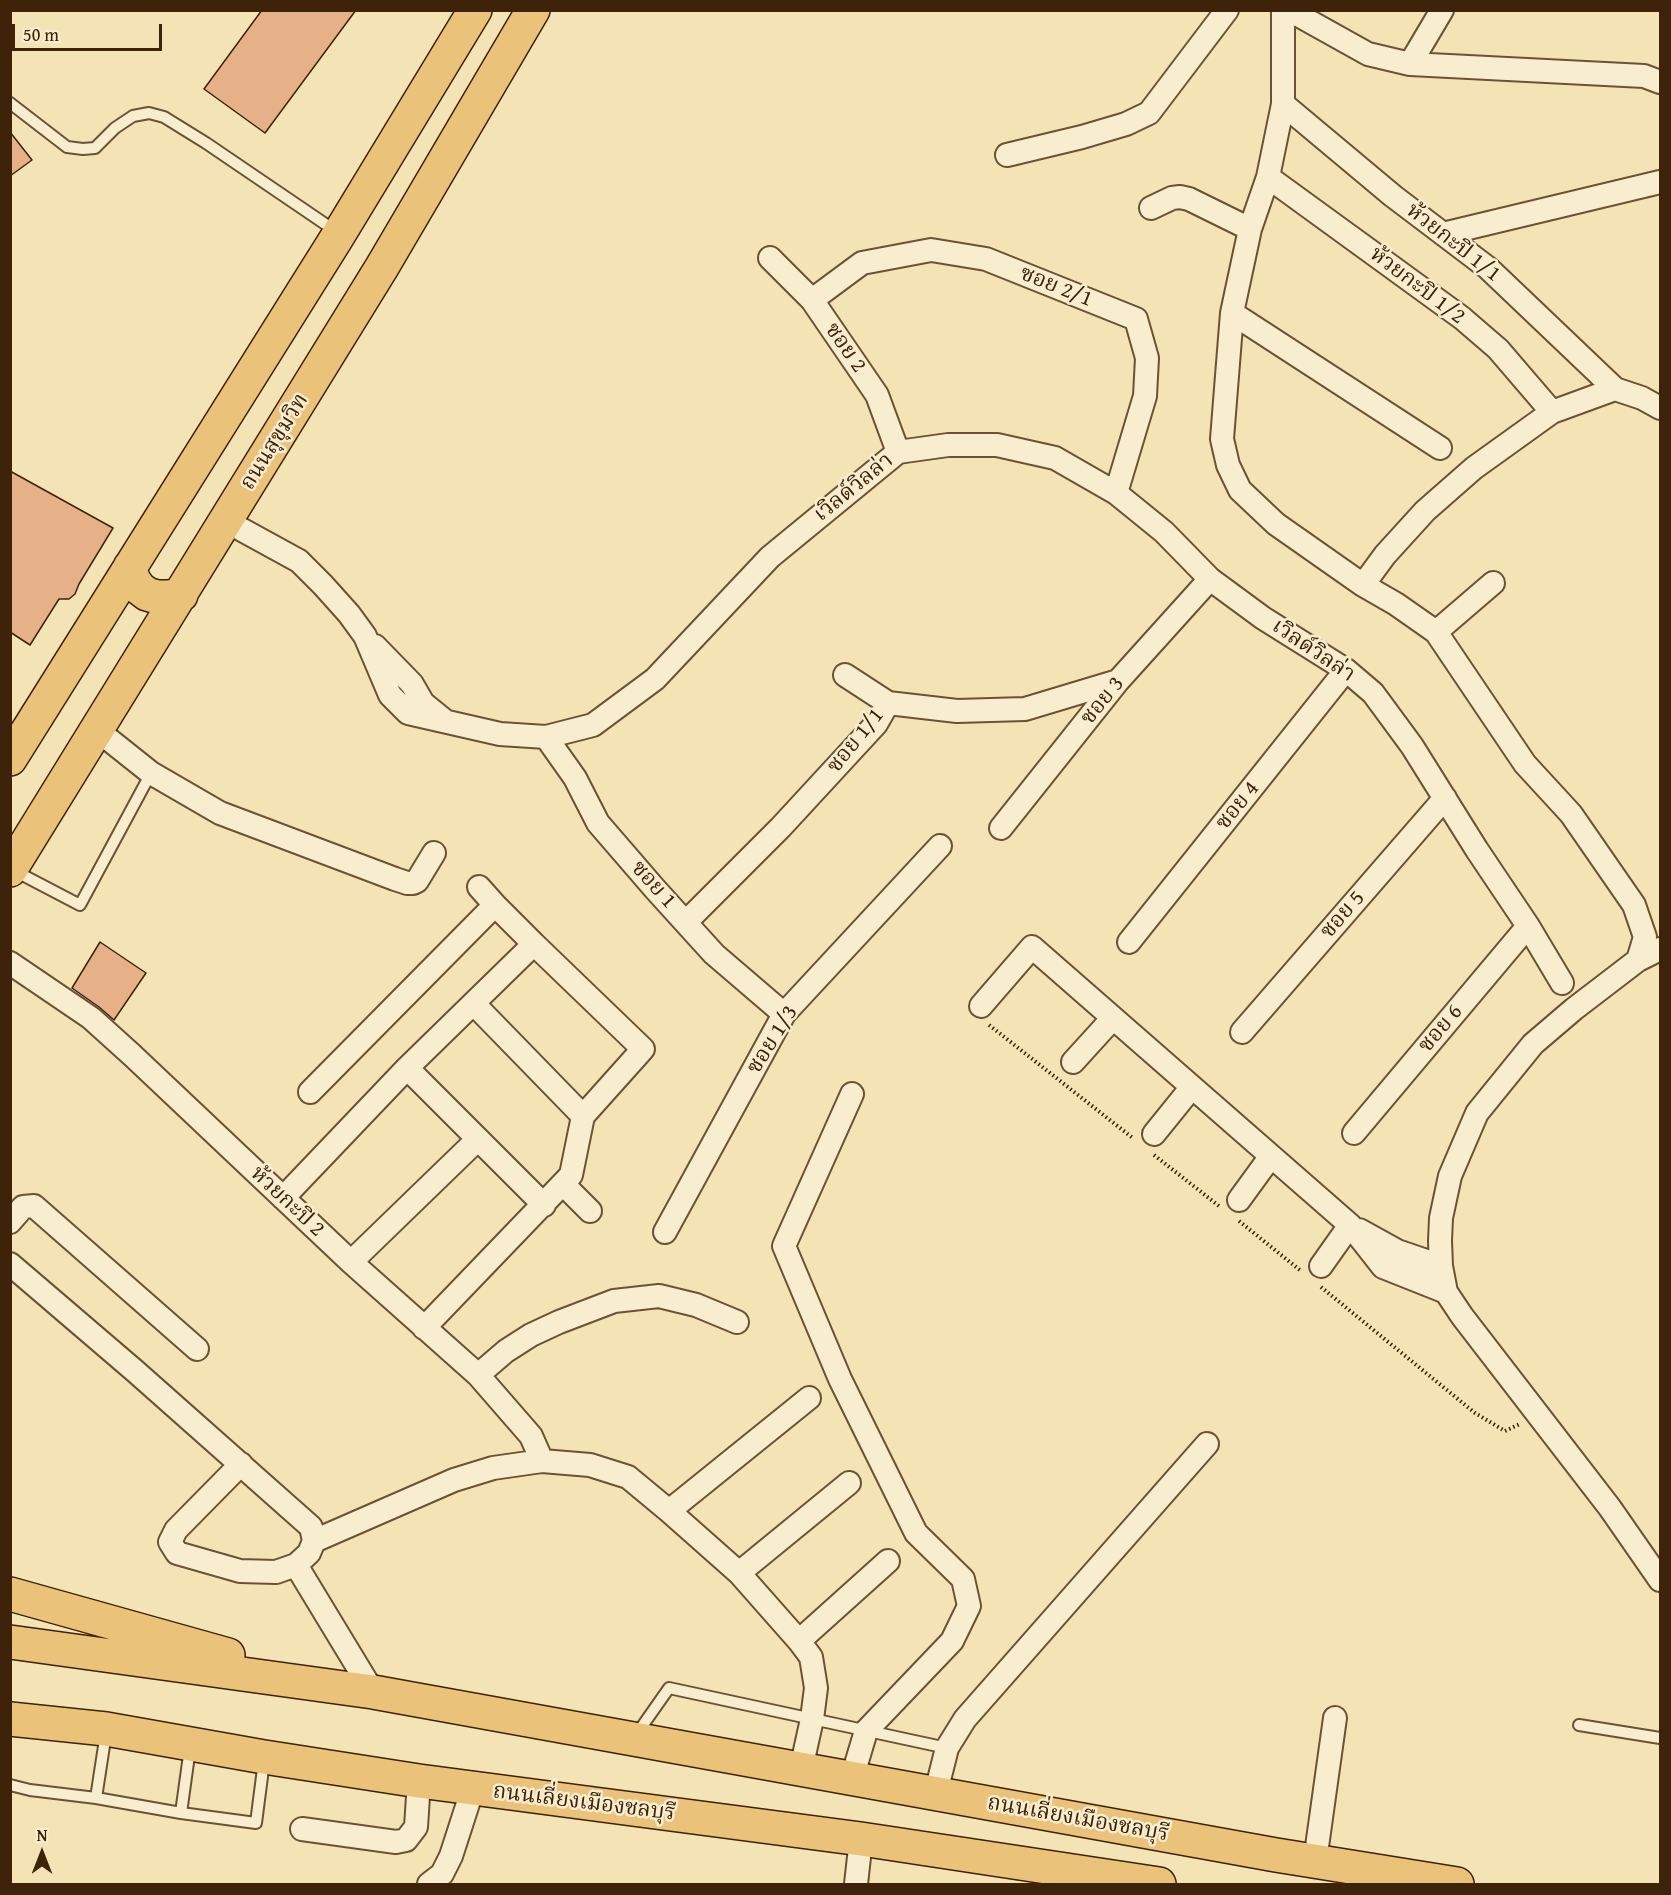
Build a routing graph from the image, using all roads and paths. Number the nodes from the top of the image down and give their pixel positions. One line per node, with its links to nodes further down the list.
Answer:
1 (475, 10): 16 (main road)
2 (533, 10): 27 (main road, ถนนสุขุมวิท)
3 (1227, 10): 11 (street)
4 (1283, 10): 10 (street)
5 (1289, 10): 7 (street)
6 (1442, 10): 7 (street)
7 (1410, 64): 8 (street)
8 (1660, 82)
9 (10, 103): 16 (lane)
10 (1283, 104): 12 (street); 17 (street, ห้วยกะปิ 1/1)
11 (1007, 154)
12 (1268, 177): 15 (street); 23 (street, ห้วยกะปิ 1/2)
13 (1660, 182): 17 (street)
14 (1151, 208): 15 (street)
15 (1250, 229): 20 (street)
16 (339, 233): 28 (main road)
17 (1443, 234): 21 (street, ห้วยกะปิ 1/1)
18 (770, 258): 19 (street, ซอย 2)
19 (812, 300): 25 (street, ซอย 2); 26 (street, ซอย 2/1)
20 (1232, 313): 24 (street); 31 (street)
21 (1615, 389): 22 (street); 23 (street)
22 (1660, 408)
23 (1552, 412): 31 (street)
24 (1440, 448)
25 (898, 452): 26 (street, เวิลด์วิลล่า); 39 (street, เวิลด์วิลล่า)
26 (1116, 493): 29 (street, เวิลด์วิลล่า)
27 (226, 521): 32 (main road, ถนนสุขุมวิท); 39 (street, เวิลด์วิลล่า)
28 (130, 567): 32 (main road); 40 (main road)
29 (1210, 579): 34 (street, เวิลด์วิลล่า); 36 (street, ซอย 3)
30 (1494, 583): 33 (street)
31 (1363, 585): 33 (street)
32 (181, 595): 38 (main road, ถนนสุขุมวิท)
33 (1436, 632): 54 (street)
34 (1346, 670): 42 (street, เวิลด์วิลล่า); 51 (street, ซอย 4)
35 (845, 675): 37 (street)
36 (1118, 681): 37 (street, ซอย 1/1); 43 (street, ซอย 3)
37 (888, 703): 49 (street, ซอย 1/1)
38 (97, 730): 41 (street); 46 (main road, ถนนสุขุมวิท)
39 (546, 737): 49 (street, ซอย 1)
40 (10, 759)
41 (151, 773): 45 (street); 46 (lane)
42 (1444, 798): 50 (street, เวิลด์วิลล่า); 61 (street, ซอย 5)
43 (1001, 828)
44 (940, 846): 59 (street, ซอย 1/3)
45 (434, 853)
46 (11, 870)
47 (479, 887): 48 (street)
48 (495, 905): 52 (street); 65 (street)
49 (686, 922): 59 (street, ซอย 1)
50 (1528, 926): 56 (street, เวิลด์วิลล่า); 68 (street, ซอย 6)
51 (1129, 942)
52 (534, 944): 57 (street); 67 (street)
53 (1660, 949): 54 (street)
54 (1638, 960): 82 (street)
55 (10, 963): 73 (street, ห้วยกะปิ 2)
56 (1562, 983)
57 (474, 1004): 63 (street); 67 (street)
58 (981, 1006): 60 (street); 70 (path)
59 (784, 1014): 79 (street, ซอย 1/3)
60 (1113, 1018): 62 (street); 64 (street)
61 (1242, 1032)
62 (1073, 1062)
63 (407, 1068): 69 (street); 73 (street)
64 (1192, 1087): 70 (street); 71 (street)
65 (310, 1092)
66 (852, 1094): 110 (street)
67 (583, 1116): 72 (street)
68 (1354, 1133)
69 (478, 1139): 74 (street); 80 (street)
70 (1148, 1143): 76 (path)
71 (1271, 1156): 76 (street); 78 (street)
72 (563, 1184): 74 (street); 75 (street)
73 (283, 1198): 80 (street, ห้วยกะปิ 2)
74 (544, 1205): 86 (street)
75 (590, 1211)
76 (1235, 1211): 83 (path)
77 (10, 1222): 87 (street)
78 (1350, 1225): 82 (street); 83 (street); 84 (street)
79 (665, 1232)
80 (351, 1262): 86 (street, ห้วยกะปิ 2)
81 (10, 1264): 93 (street)
82 (1441, 1266): 84 (street)
83 (1314, 1275): 90 (path)
84 (1446, 1292): 90 (street)
85 (737, 1322): 88 (street)
86 (424, 1328): 88 (street, ห้วยกะปิ 2)
87 (197, 1349)
88 (478, 1375): 92 (street, ห้วยกะปิ 2)
89 (809, 1398): 95 (street)
90 (1538, 1415): 100 (street)
91 (1207, 1443): 114 (street)
92 (542, 1461): 95 (street); 96 (street)
93 (241, 1464): 96 (street); 98 (street)
94 (849, 1483): 99 (street)
95 (669, 1511): 99 (street)
96 (314, 1541): 98 (street)
97 (888, 1561): 102 (street)
98 (296, 1565): 104 (street)
99 (739, 1573): 102 (street)
100 (1660, 1580)
101 (10, 1593): 104 (main road)
102 (799, 1641): 107 (street)
103 (10, 1642): 104 (main road)
104 (359, 1690): 112 (main road, ถนนเลี่ยงเมืองชลบุรี)
105 (1335, 1718): 126 (street)
106 (10, 1719): 109 (main road, ถนนเลี่ยงเมืองชลบุรี)
107 (812, 1719): 110 (lane); 112 (lane); 116 (street)
108 (1579, 1725): 111 (lane)
109 (106, 1729): 113 (main road, ถนนเลี่ยงเมืองชลบุรี); 122 (lane)
110 (866, 1731): 114 (lane); 117 (street)
111 (1660, 1738)
112 (632, 1740): 116 (main road, ถนนเลี่ยงเมืองชลบุรี)
113 (190, 1745): 115 (main road, ถนนเลี่ยงเมืองชลบุรี); 123 (lane)
114 (946, 1748): 121 (street)
115 (264, 1757): 118 (main road, ถนนเลี่ยงเมืองชลบุรี); 123 (lane)
116 (801, 1769): 117 (main road, ถนนเลี่ยงเมืองชลบุรี)
117 (852, 1778): 121 (main road, ถนนเลี่ยงเมืองชลบุรี)
118 (419, 1781): 120 (main road, ถนนเลี่ยงเมืองชลบุรี); 124 (street)
119 (10, 1785): 122 (lane)
120 (473, 1788): 125 (main road, ถนนเลี่ยงเมืองชลบุรี); 128 (street)
121 (936, 1792): 126 (main road, ถนนเลี่ยงเมืองชลบุรี)
122 (96, 1798): 123 (lane)
123 (181, 1813)
124 (302, 1828)
125 (861, 1839): 127 (main road, ถนนเลี่ยงเมืองชลบุรี); 129 (street)
126 (1315, 1861): 131 (main road, ถนนเลี่ยงเมืองชลบุรี)
127 (1092, 1879): 130 (main road, ถนนเลี่ยงเมืองชลบุรี)
128 (429, 1884)
129 (856, 1884)
130 (1159, 1884)
131 (1457, 1884)

